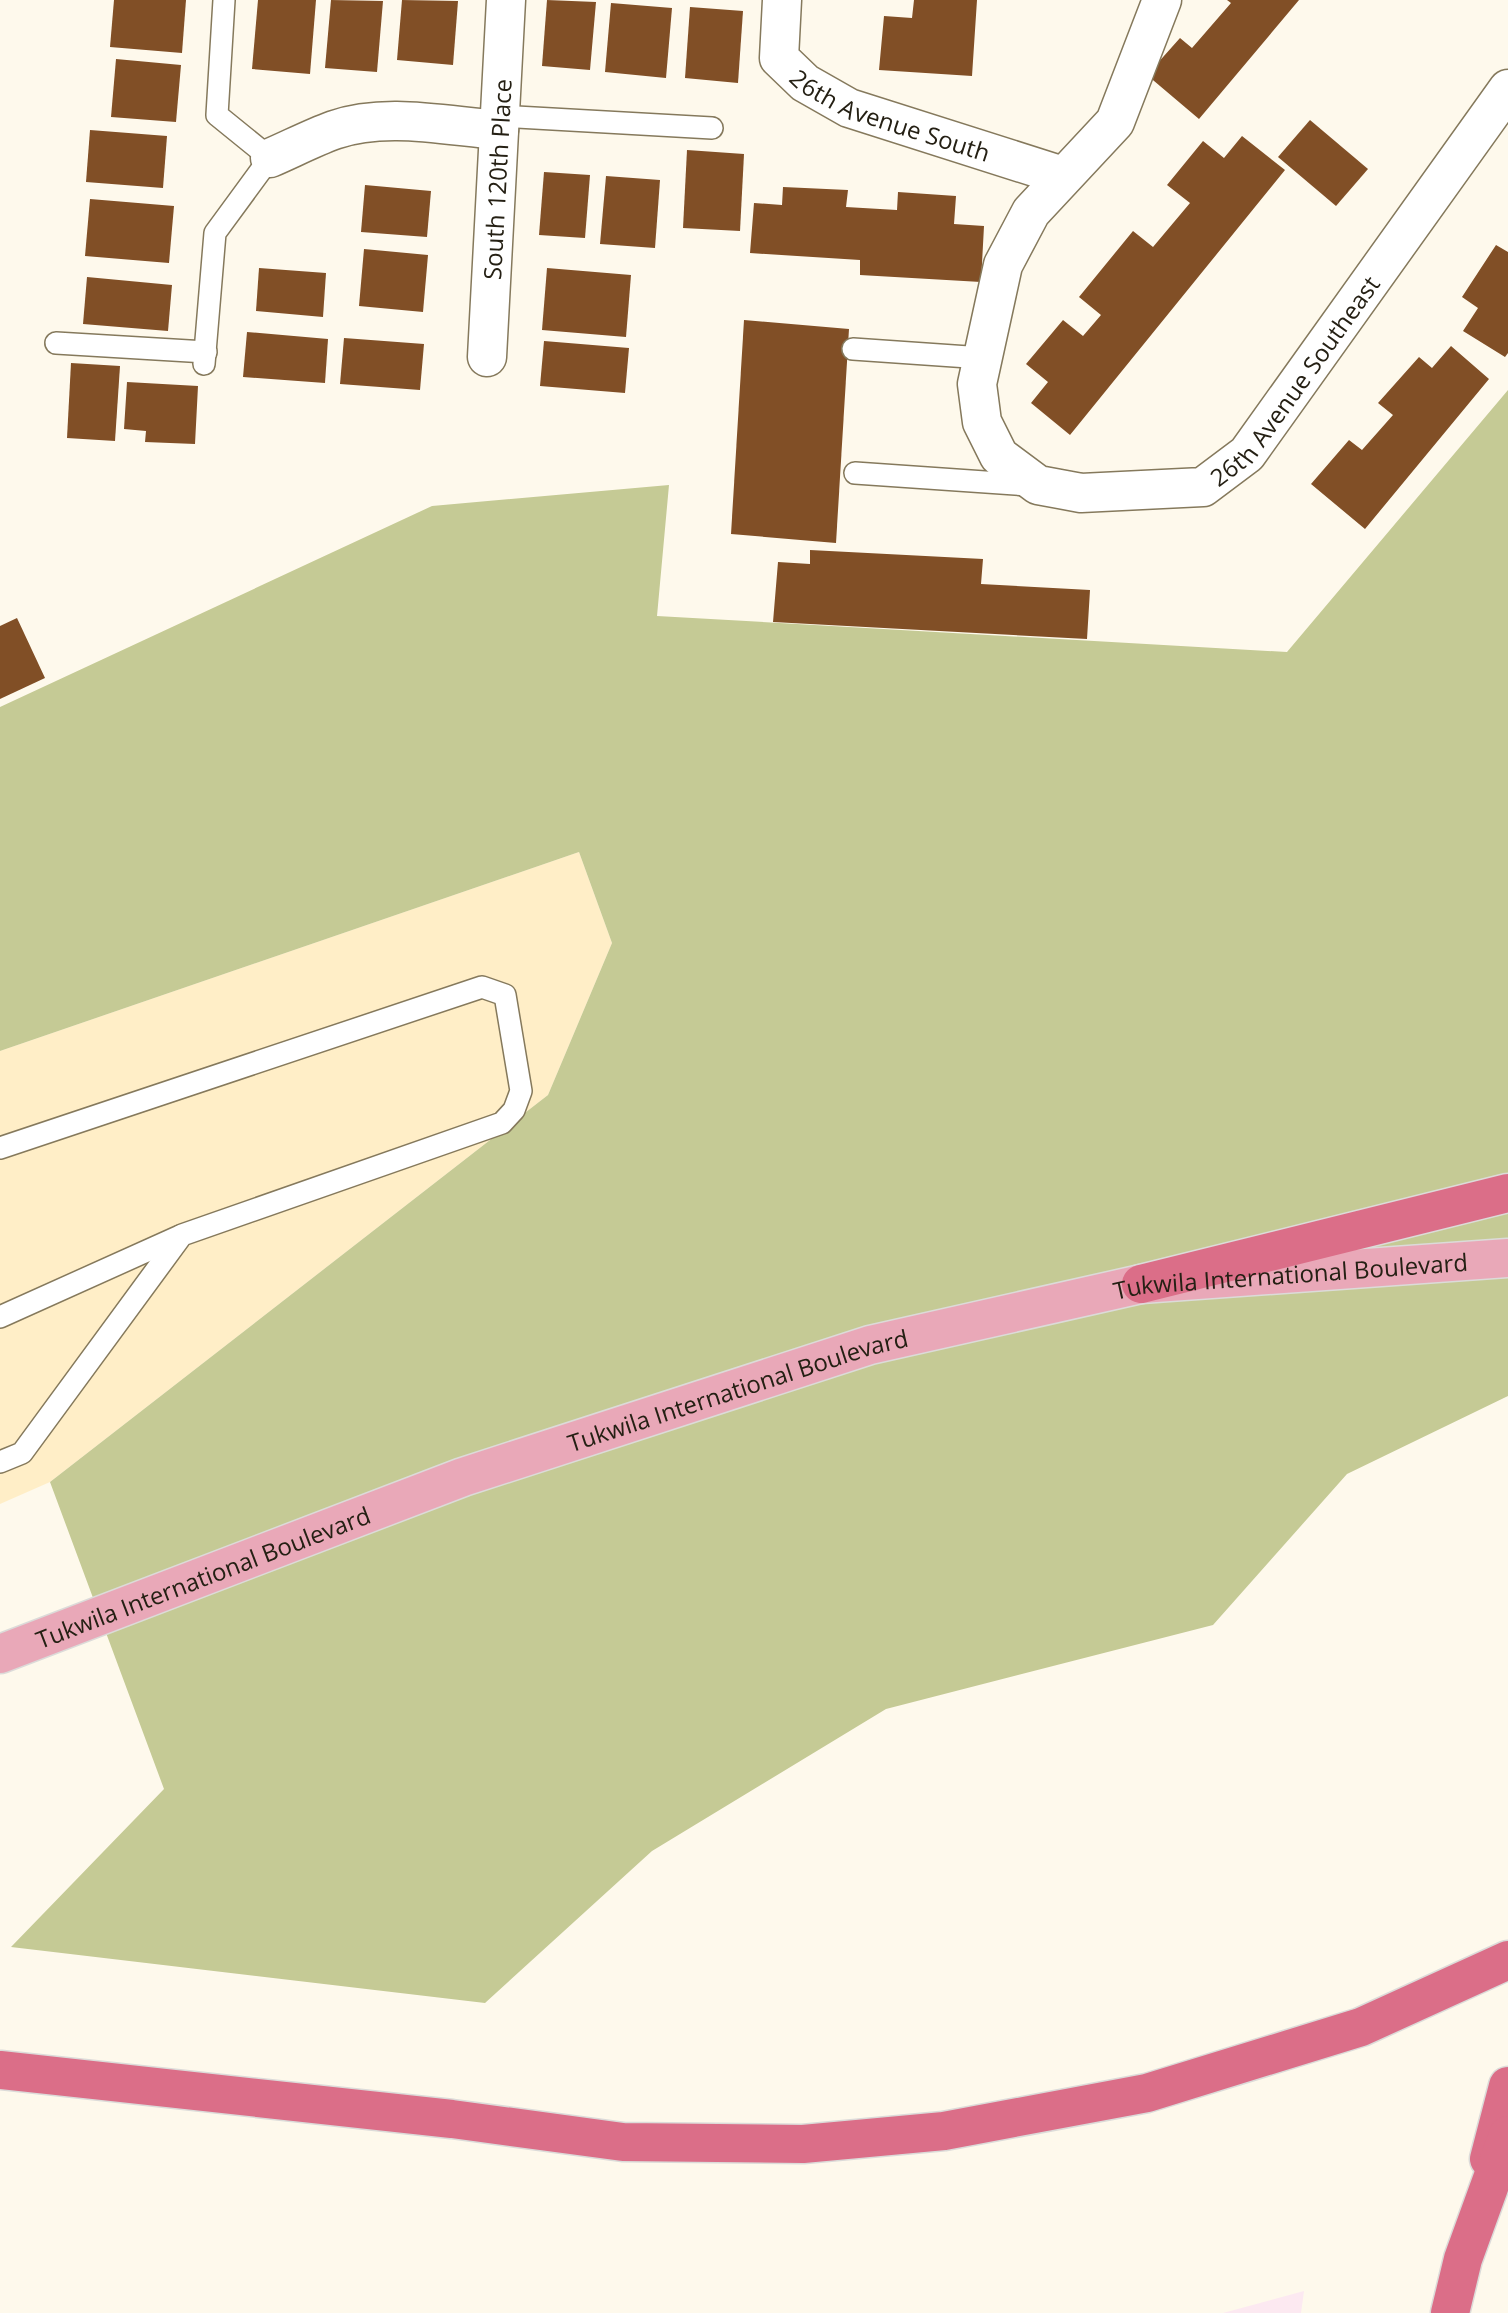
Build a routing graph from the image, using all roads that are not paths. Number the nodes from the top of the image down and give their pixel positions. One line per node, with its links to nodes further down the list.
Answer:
1 (224, 0): 8 (lane)
2 (506, 0): 6 (street, South 120th Place)
3 (782, 0): 9 (street, 26th Avenue South)
4 (1162, 0): 9 (street, 26th Avenue Southeast)
5 (1508, 89): 15 (street, 26th Avenue Southeast)
6 (500, 123): 7 (lane); 8 (street); 12 (street, South 120th Place)
7 (712, 128)
8 (270, 158): 10 (lane)
9 (1063, 176): 13 (street, 26th Avenue Southeast)
10 (56, 343)
11 (853, 349): 13 (lane)
12 (487, 357)
13 (983, 358): 15 (street, 26th Avenue Southeast)
14 (855, 473): 15 (lane)
15 (1038, 485)
16 (0, 1148): 18 (lane)
17 (1508, 1193): 20 (highway)
18 (182, 1236): 21 (lane); 22 (lane)
19 (1508, 1258): 20 (main road, Tukwila International Boulevard)
20 (1141, 1284): 23 (main road, Tukwila International Boulevard)
21 (0, 1317)
22 (0, 1462)
23 (0, 1654)
24 (1508, 1960): 25 (highway)
25 (0, 2070)
26 (1508, 2087): 28 (highway)
27 (1508, 2135): 28 (highway)
28 (1464, 2259): 29 (highway)
29 (1450, 2313)

